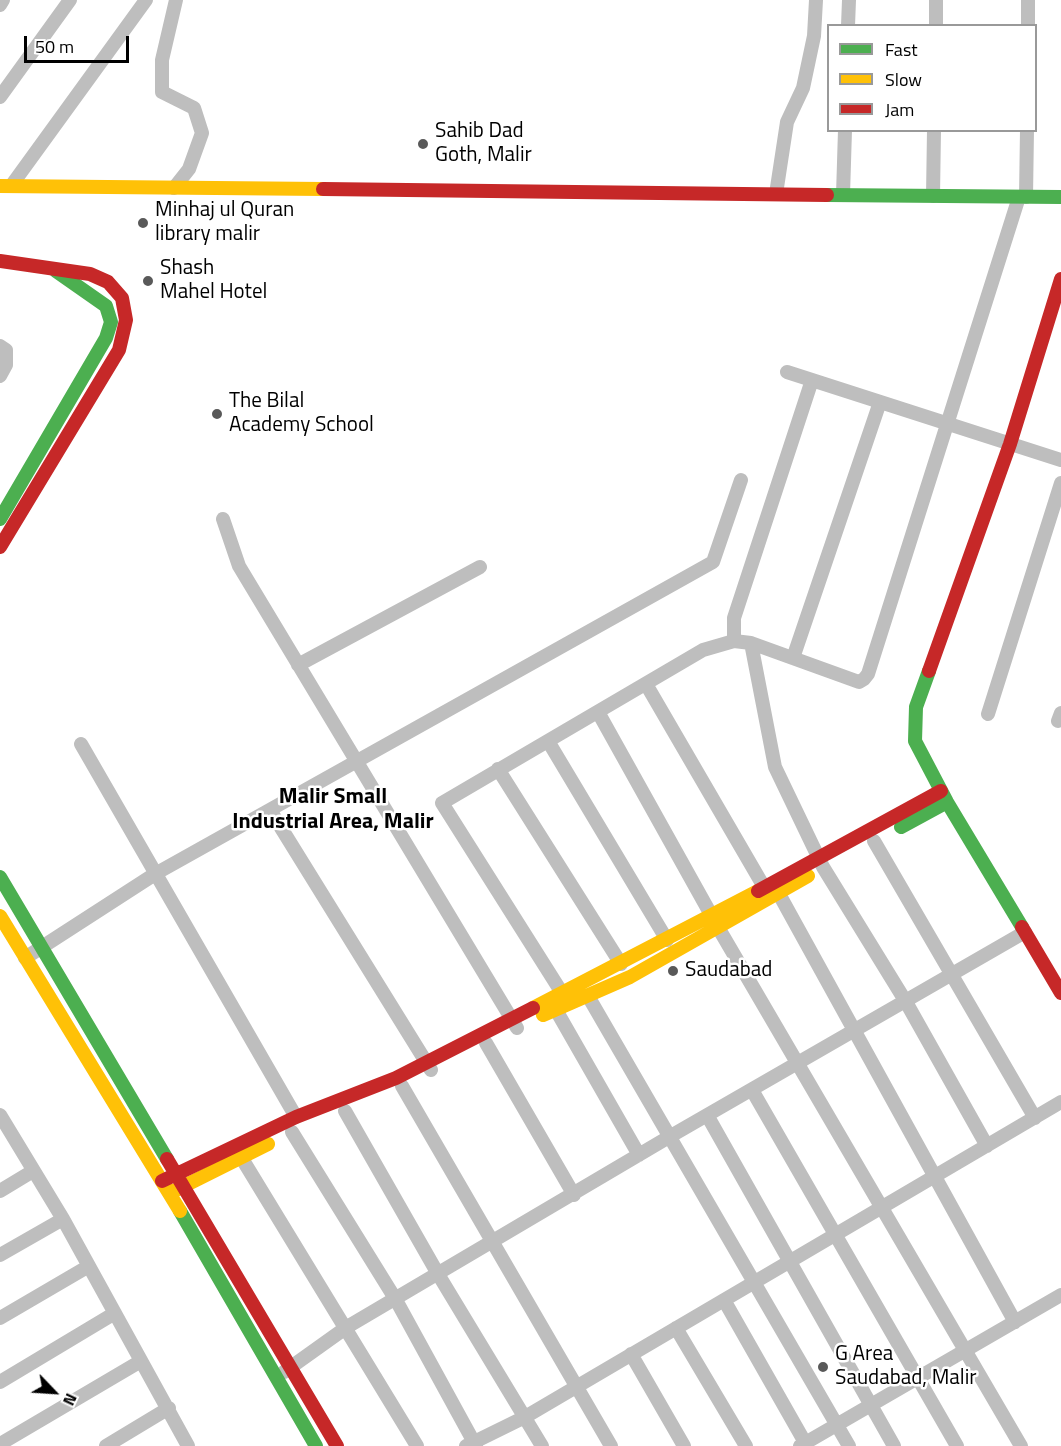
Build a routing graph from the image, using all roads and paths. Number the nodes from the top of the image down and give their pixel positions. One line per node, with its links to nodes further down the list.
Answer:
1 (3, 0): 9 (street)
2 (70, 0): 13 (street)
3 (146, 0): 17 (street)
4 (176, 0): 18 (street)
5 (816, 0): 19 (street)
6 (849, 0): 10 (street)
7 (936, 0): 11 (street)
8 (1028, 0): 12 (street)
9 (0, 5)
10 (848, 24)
11 (936, 24)
12 (1028, 24)
13 (0, 97)
14 (845, 132): 20 (street)
15 (934, 132): 21 (street)
16 (1027, 132): 22 (street)
17 (5, 186): 18 (street)
18 (174, 188): 19 (street)
19 (777, 194): 20 (street)
20 (843, 195): 21 (street)
21 (933, 196): 22 (street)
22 (1023, 197): 23 (street); 32 (street)
23 (1061, 197)
24 (0, 261): 25 (street)
25 (52, 268): 37 (street); 39 (street)
26 (1061, 279): 33 (street)
27 (0, 346): 29 (street)
28 (787, 372): 30 (street)
29 (0, 376)
30 (812, 380): 31 (street); 41 (street)
31 (880, 402): 32 (street); 43 (street)
32 (947, 424): 33 (street); 43 (street)
33 (1010, 444): 34 (street); 52 (street)
34 (1061, 460)
35 (741, 480): 50 (street)
36 (1061, 483): 47 (street)
37 (0, 519)
38 (223, 519): 44 (street)
39 (0, 547)
40 (480, 567): 44 (street)
41 (734, 641): 42 (street); 45 (street)
42 (751, 643): 43 (street); 55 (street)
43 (793, 658)
44 (298, 664): 50 (street)
45 (646, 684): 46 (street); 58 (street)
46 (598, 712): 48 (street); 61 (street)
47 (988, 714)
48 (548, 741): 51 (street); 65 (street)
49 (81, 744): 56 (street)
50 (356, 760): 53 (street); 75 (street)
51 (498, 769): 68 (street); 71 (street)
52 (944, 796): 54 (street); 55 (street); 63 (street)
53 (270, 810): 56 (street); 79 (street)
54 (874, 841): 55 (street); 69 (street)
55 (822, 862): 58 (street); 59 (street); 73 (street)
56 (155, 874): 66 (street); 86 (street)
57 (0, 877): 62 (street)
58 (764, 887): 61 (street)
59 (778, 894): 61 (street); 76 (street)
60 (0, 916): 64 (street)
61 (715, 923): 65 (street); 72 (street); 78 (street)
62 (28, 927): 64 (street); 66 (street)
63 (1025, 932): 69 (street); 70 (street)
64 (5, 937): 67 (street)
65 (667, 940): 68 (street)
66 (41, 945): 67 (street); 95 (street)
67 (25, 958): 97 (street)
68 (621, 964): 71 (street)
69 (953, 974): 73 (street); 87 (street)
70 (1059, 986)
71 (562, 993): 75 (street)
72 (588, 996): 74 (street); 89 (street)
73 (906, 1002): 76 (street); 91 (street)
74 (556, 1010): 75 (street); 92 (street)
75 (514, 1023): 77 (street); 79 (street)
76 (856, 1031): 78 (street); 96 (street)
77 (486, 1043): 79 (street); 101 (street)
78 (799, 1064): 81 (street); 102 (street)
79 (428, 1066): 80 (street); 86 (street)
80 (402, 1086): 83 (street); 105 (street)
81 (752, 1090): 85 (street); 104 (street)
82 (1061, 1102): 87 (street)
83 (345, 1111): 88 (street); 109 (street)
84 (0, 1116): 94 (street)
85 (707, 1116): 89 (street); 107 (street)
86 (296, 1117): 90 (street)
87 (1035, 1118): 91 (street)
88 (291, 1132): 90 (street); 112 (street)
89 (669, 1137): 92 (street); 110 (street)
90 (255, 1143): 93 (street); 95 (street)
91 (987, 1146): 96 (street)
92 (639, 1155): 101 (street)
93 (241, 1157): 98 (street); 117 (street)
94 (33, 1171): 99 (street); 103 (street)
95 (178, 1173): 97 (street); 98 (street)
96 (935, 1176): 102 (street); 116 (street)
97 (162, 1181): 100 (street)
98 (186, 1187): 100 (street); 122 (street)
99 (0, 1191)
100 (170, 1193): 123 (street)
101 (573, 1195): 105 (street)
102 (883, 1207): 104 (street); 119 (street)
103 (63, 1220): 106 (street); 108 (street)
104 (836, 1234): 107 (street); 124 (street)
105 (493, 1241): 109 (street); 126 (street)
106 (0, 1256)
107 (790, 1262): 110 (street); 127 (street)
108 (89, 1266): 114 (street); 115 (street)
109 (438, 1274): 112 (street); 129 (street)
110 (756, 1282): 113 (street); 130 (street)
111 (1061, 1295): 116 (street)
112 (396, 1300): 117 (street); 132 (street)
113 (724, 1300): 118 (street); 133 (street)
114 (115, 1313): 121 (street); 125 (street)
115 (0, 1318)
116 (1015, 1322): 119 (street)
117 (347, 1328): 122 (street); 138 (street)
118 (676, 1328): 120 (street); 142 (street)
119 (966, 1351): 124 (street); 146 (street)
120 (631, 1354): 126 (street); 141 (street)
121 (141, 1361): 128 (street); 131 (street)
122 (291, 1367): 123 (street); 137 (street)
123 (277, 1378): 136 (street)
124 (917, 1379): 127 (street); 145 (street)
125 (0, 1382)
126 (576, 1386): 129 (street); 140 (street)
127 (870, 1406): 130 (street); 144 (street)
128 (169, 1408): 134 (street); 135 (street)
129 (525, 1417): 132 (street); 139 (street)
130 (836, 1425): 133 (street); 143 (street)
131 (0, 1444)
132 (472, 1445)
133 (804, 1445)
134 (106, 1446)
135 (189, 1446)
136 (316, 1446)
137 (337, 1446)
138 (417, 1446)
139 (542, 1446)
140 (611, 1446)
141 (684, 1446)
142 (746, 1446)
143 (849, 1446)
144 (894, 1446)
145 (957, 1446)
146 (1021, 1446)

